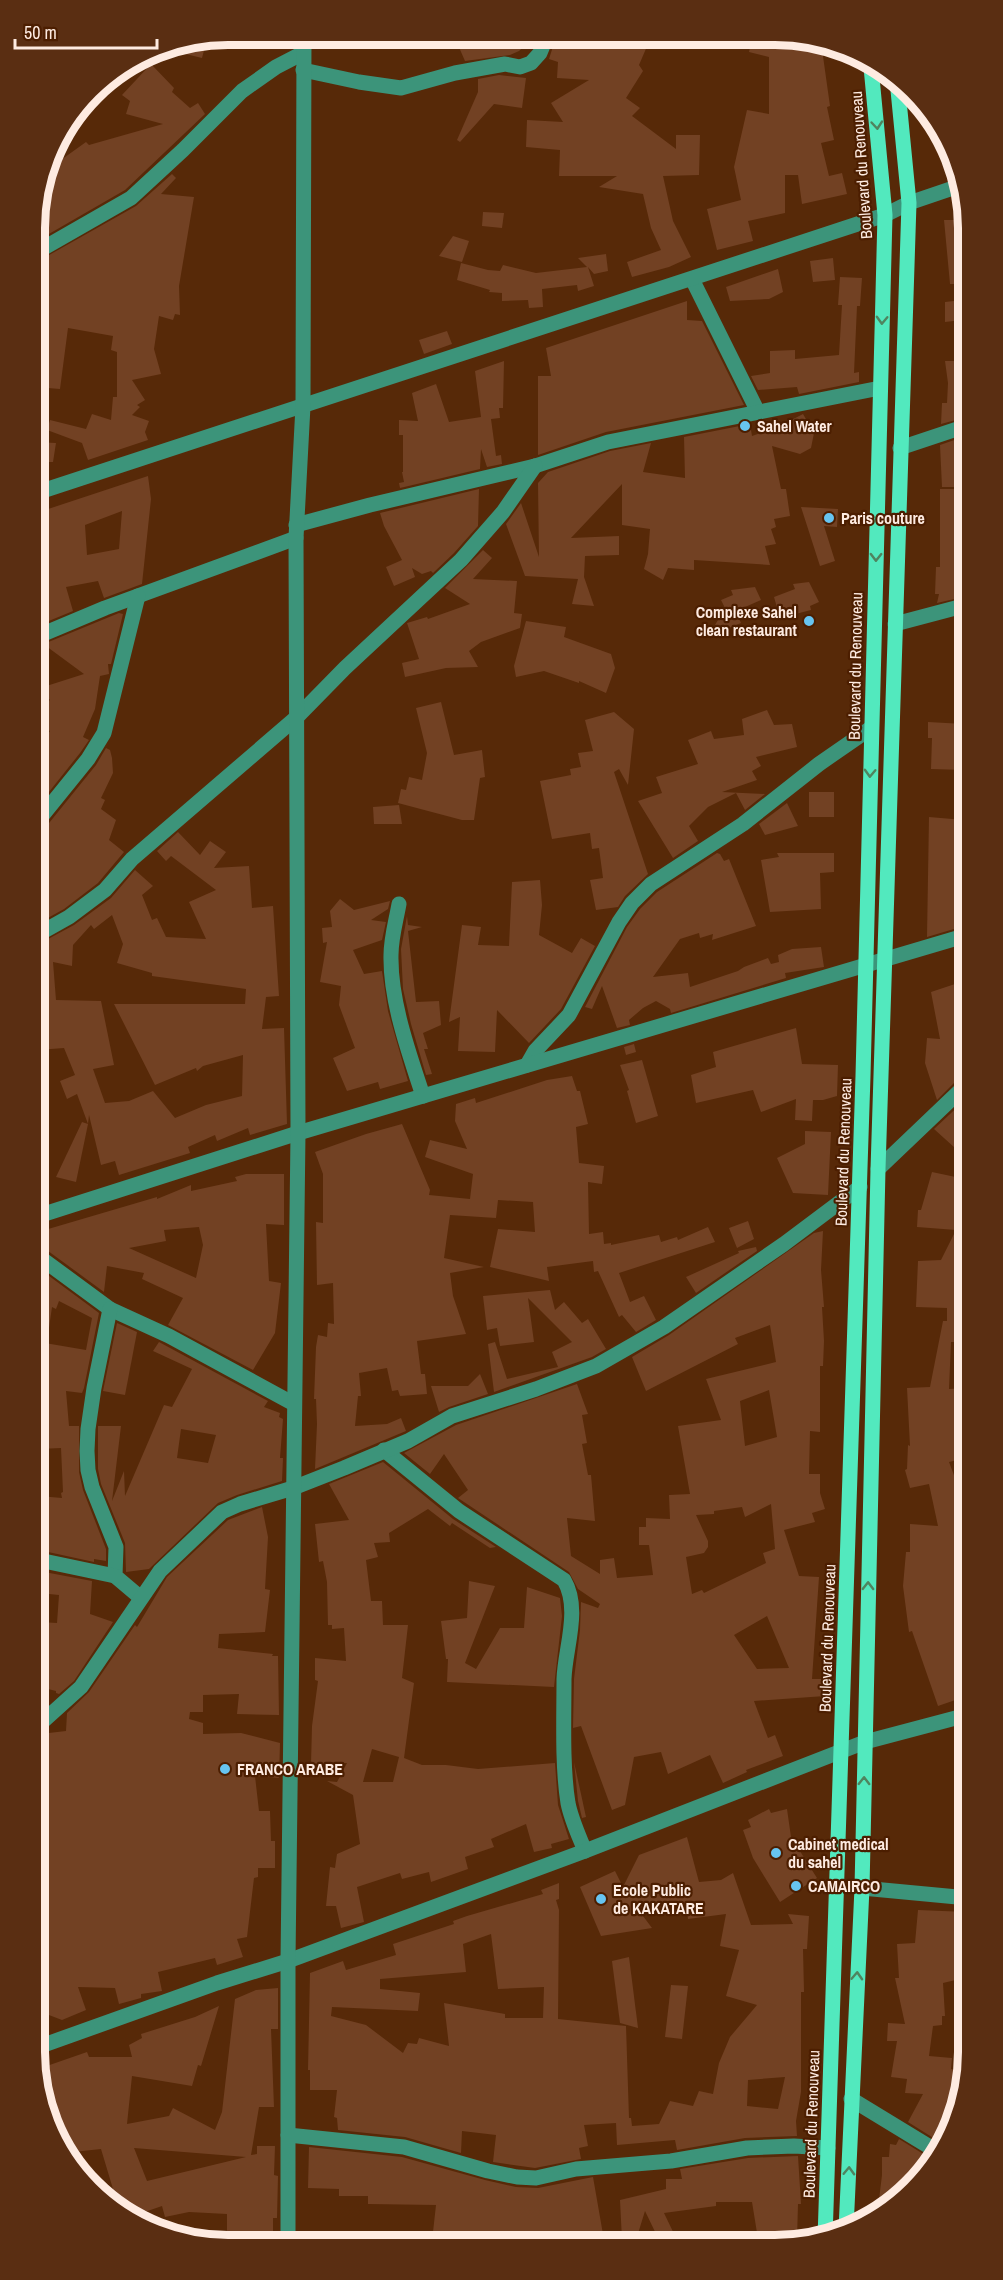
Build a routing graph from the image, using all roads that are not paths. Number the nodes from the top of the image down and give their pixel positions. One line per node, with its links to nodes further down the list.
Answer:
1 (303, 45): 3 (street)
2 (543, 45): 4 (street)
3 (303, 52): 4 (street); 10 (street)
4 (303, 70): 13 (street)
5 (871, 72): 9 (main road, Boulevard du Renouveau, one-way to 9)
6 (898, 92): 8 (main road)
7 (953, 188): 8 (street)
8 (909, 203): 9 (street); 16 (main road)
9 (885, 215): 11 (street); 12 (main road, Boulevard du Renouveau, one-way to 12)
10 (45, 247)
11 (692, 279): 13 (street); 14 (street)
12 (880, 388): 14 (street); 25 (main road, Boulevard du Renouveau, one-way to 25)
13 (303, 406): 18 (street); 19 (street)
14 (758, 412): 17 (street)
15 (958, 429): 16 (street)
16 (900, 448): 22 (main road)
17 (535, 466): 19 (street); 24 (street)
18 (45, 490)
19 (296, 532): 20 (street); 24 (street)
20 (138, 596): 23 (street); 26 (street)
21 (958, 607): 22 (street)
22 (895, 624): 30 (main road)
23 (45, 633)
24 (297, 717): 28 (street); 35 (street)
25 (871, 728): 31 (main road, Boulevard du Renouveau, one-way to 31); 32 (street)
26 (45, 812)
27 (399, 904): 34 (street)
28 (45, 930)
29 (958, 938): 30 (street)
30 (885, 958): 31 (street); 36 (main road)
31 (865, 966): 32 (street); 37 (main road, Boulevard du Renouveau)
32 (527, 1065): 34 (street)
33 (958, 1093): 36 (street)
34 (423, 1096): 35 (street)
35 (298, 1133): 38 (street); 41 (street)
36 (878, 1169): 49 (main road, one-way to 36)
37 (860, 1187): 42 (street); 50 (main road, Boulevard du Renouveau)
38 (45, 1214)
39 (45, 1261): 40 (street)
40 (110, 1309): 41 (street); 45 (street)
41 (294, 1404): 43 (street)
42 (384, 1450): 43 (street); 51 (street)
43 (293, 1488): 46 (street); 54 (street)
44 (45, 1561): 45 (street)
45 (116, 1576): 46 (street)
46 (141, 1598): 48 (street)
47 (958, 1717): 49 (street)
48 (45, 1719)
49 (865, 1742): 50 (street); 52 (main road, one-way to 49)
50 (841, 1751): 51 (street); 58 (main road, Boulevard du Renouveau)
51 (585, 1851): 54 (street)
52 (862, 1888): 53 (street); 56 (main road, one-way to 52)
53 (958, 1897)
54 (288, 1961): 55 (street); 57 (street)
55 (45, 2045)
56 (851, 2099): 59 (street); 60 (main road, one-way to 56)
57 (288, 2135): 58 (street); 62 (street)
58 (828, 2148): 61 (main road, Boulevard du Renouveau)
59 (931, 2148)
60 (846, 2220)
61 (825, 2228)
62 (288, 2235)

